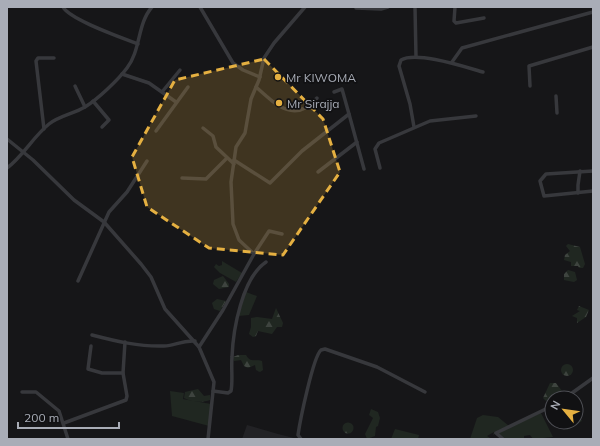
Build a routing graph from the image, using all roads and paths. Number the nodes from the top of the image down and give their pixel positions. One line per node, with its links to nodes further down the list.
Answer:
1 (63, 7): 11 (street)
2 (152, 7): 11 (street)
3 (200, 7): 19 (street)
4 (305, 7): 19 (street)
5 (386, 7): 8 (street)
6 (415, 7): 13 (street)
7 (455, 7): 10 (street)
8 (356, 8)
9 (593, 12): 15 (street)
10 (484, 18)
11 (138, 44): 18 (street)
12 (593, 47): 21 (street)
13 (416, 57): 15 (street); 35 (street)
14 (54, 58): 37 (street)
15 (452, 62): 17 (street)
16 (180, 70): 24 (street)
17 (483, 72)
18 (122, 74): 24 (street); 28 (street)
19 (260, 77): 23 (street)
20 (75, 86): 30 (street)
21 (530, 86)
22 (188, 87): 29 (street)
23 (256, 87): 27 (street); 44 (street)
24 (162, 92): 29 (street)
25 (334, 92): 32 (street)
26 (556, 96): 31 (street)
27 (317, 98)
28 (93, 101): 30 (street); 34 (street)
29 (176, 102): 38 (street)
30 (85, 107): 37 (street)
31 (557, 113)
32 (349, 114): 40 (street); 44 (street)
33 (476, 116): 35 (street)
34 (102, 127)
35 (414, 127): 46 (street)
36 (203, 128): 42 (street)
37 (44, 129): 41 (street)
38 (156, 131)
39 (7, 139): 41 (street)
40 (357, 142): 47 (street); 50 (street)
41 (24, 152): 45 (street); 54 (street)
42 (227, 158): 44 (street); 51 (street)
43 (147, 161): 54 (street)
44 (234, 162): 56 (street)
45 (7, 168)
46 (380, 168)
47 (364, 169)
48 (580, 171): 49 (street); 53 (street); 53 (street)
49 (593, 171)
50 (318, 172)
51 (182, 178)
52 (593, 191): 53 (street)
53 (578, 193)
54 (104, 222): 58 (street); 60 (street)
55 (282, 234): 56 (street)
56 (254, 254): 63 (street)
57 (266, 262): 67 (street)
58 (78, 281)
59 (92, 335): 61 (street)
60 (195, 341): 61 (street); 63 (street)
61 (125, 342): 64 (street)
62 (91, 346): 64 (street)
63 (199, 347): 67 (street)
64 (124, 373): 71 (street)
65 (593, 378): 66 (street)
66 (576, 390)
67 (213, 391): 73 (street)
68 (22, 392): 71 (street)
69 (425, 392): 74 (street)
70 (544, 410): 75 (street)
71 (64, 423): 72 (street)
72 (68, 439)
73 (208, 439)
74 (301, 439)
75 (503, 439)

